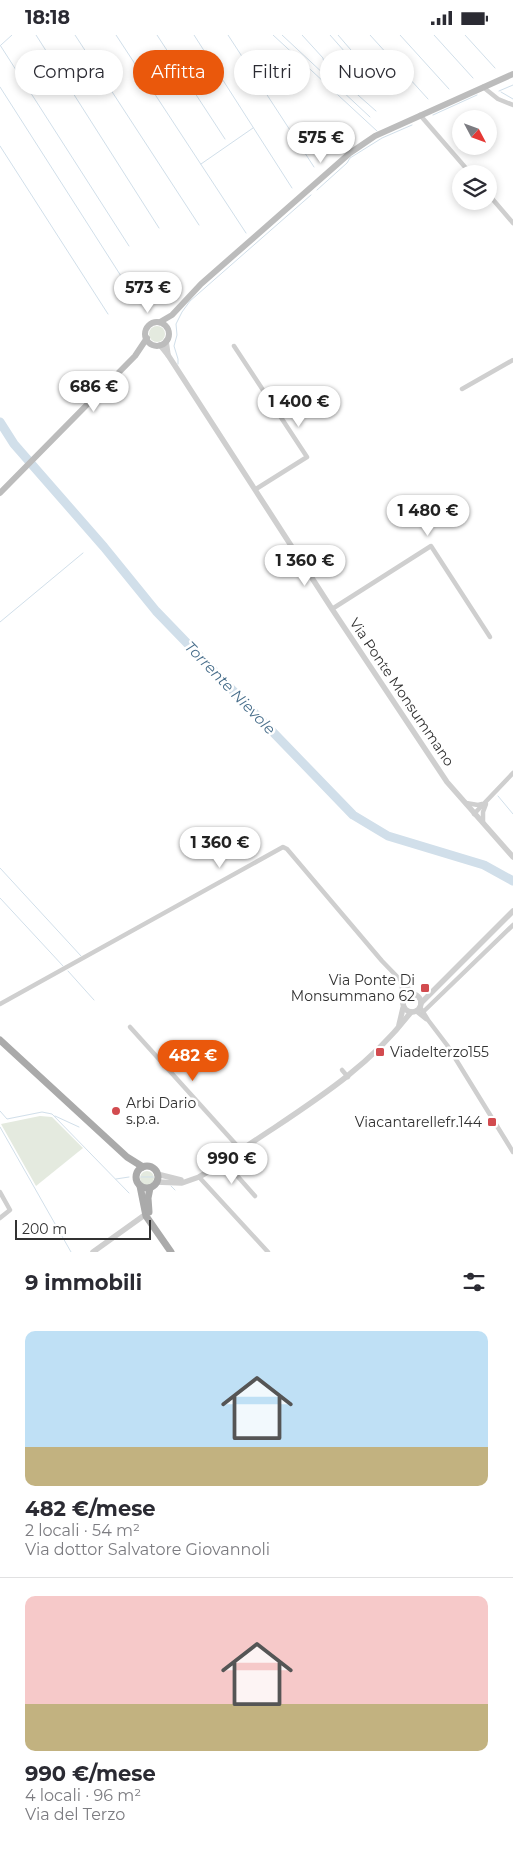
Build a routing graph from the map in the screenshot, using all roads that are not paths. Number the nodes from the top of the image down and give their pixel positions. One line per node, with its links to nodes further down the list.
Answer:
1 (513, 74): 2 (main road)
2 (483, 87): 3 (street); 4 (main road)
3 (513, 105)
4 (420, 115): 5 (street); 8 (main road)
5 (463, 165)
6 (497, 204): 7 (street)
7 (513, 223)
8 (172, 315): 9 (main road); 10 (main road)
9 (160, 323): 10 (main road); 11 (main road)
10 (167, 327): 12 (main road)
11 (147, 338): 13 (main road); 16 (main road)
12 (166, 341): 13 (main road); 15 (street)
13 (157, 345): 15 (street, Via Ponte Monsummano); 16 (main road)
14 (234, 346): 19 (street)
15 (168, 355): 19 (street, Via Ponte Monsummano)
16 (135, 356): 20 (main road)
17 (513, 360): 18 (street)
18 (462, 389)
19 (256, 489): 21 (street, Via Ponte Monsummano)
20 (0, 493)
21 (332, 609): 22 (street); 25 (street, Via Ponte Monsummano)
22 (490, 637)
23 (513, 773): 24 (street)
24 (486, 802): 25 (street); 26 (street); 27 (street)
25 (464, 803): 26 (street, Via Ponte Monsummano)
26 (474, 814): 27 (street, Via Ponte Monsummano)
27 (483, 824): 28 (street, Via Ponte Monsummano)
28 (513, 857)
29 (513, 911): 32 (street)
30 (513, 925): 33 (street)
31 (401, 981): 34 (street); 35 (street); 36 (street)
32 (436, 989): 33 (street); 34 (street); 38 (street)
33 (442, 993): 38 (street)
34 (416, 995): 35 (street); 38 (street)
35 (404, 998): 37 (street)
36 (0, 1004)
37 (403, 1007): 38 (street); 41 (street)
38 (418, 1009): 39 (street); 39 (street); 41 (street)
39 (428, 1019): 46 (street)
40 (130, 1027): 45 (street)
41 (398, 1028): 44 (street)
42 (0, 1040): 47 (main road)
43 (342, 1070): 44 (street)
44 (348, 1077): 45 (street)
45 (241, 1150): 48 (street)
46 (513, 1152)
47 (127, 1157): 49 (main road); 50 (main road)
48 (224, 1161): 52 (street); 57 (street)
49 (143, 1167): 50 (main road); 51 (main road)
50 (137, 1173): 55 (main road)
51 (157, 1174): 53 (street); 54 (main road)
52 (200, 1177): 53 (street); 63 (street)
53 (193, 1179): 54 (street)
54 (153, 1185): 55 (main road); 60 (main road)
55 (140, 1186): 58 (main road)
56 (0, 1192): 59 (street)
57 (255, 1197)
58 (146, 1214): 60 (main road); 61 (street)
59 (0, 1218)
60 (154, 1227): 62 (main road)
61 (93, 1252)
62 (171, 1252)
63 (268, 1252)

